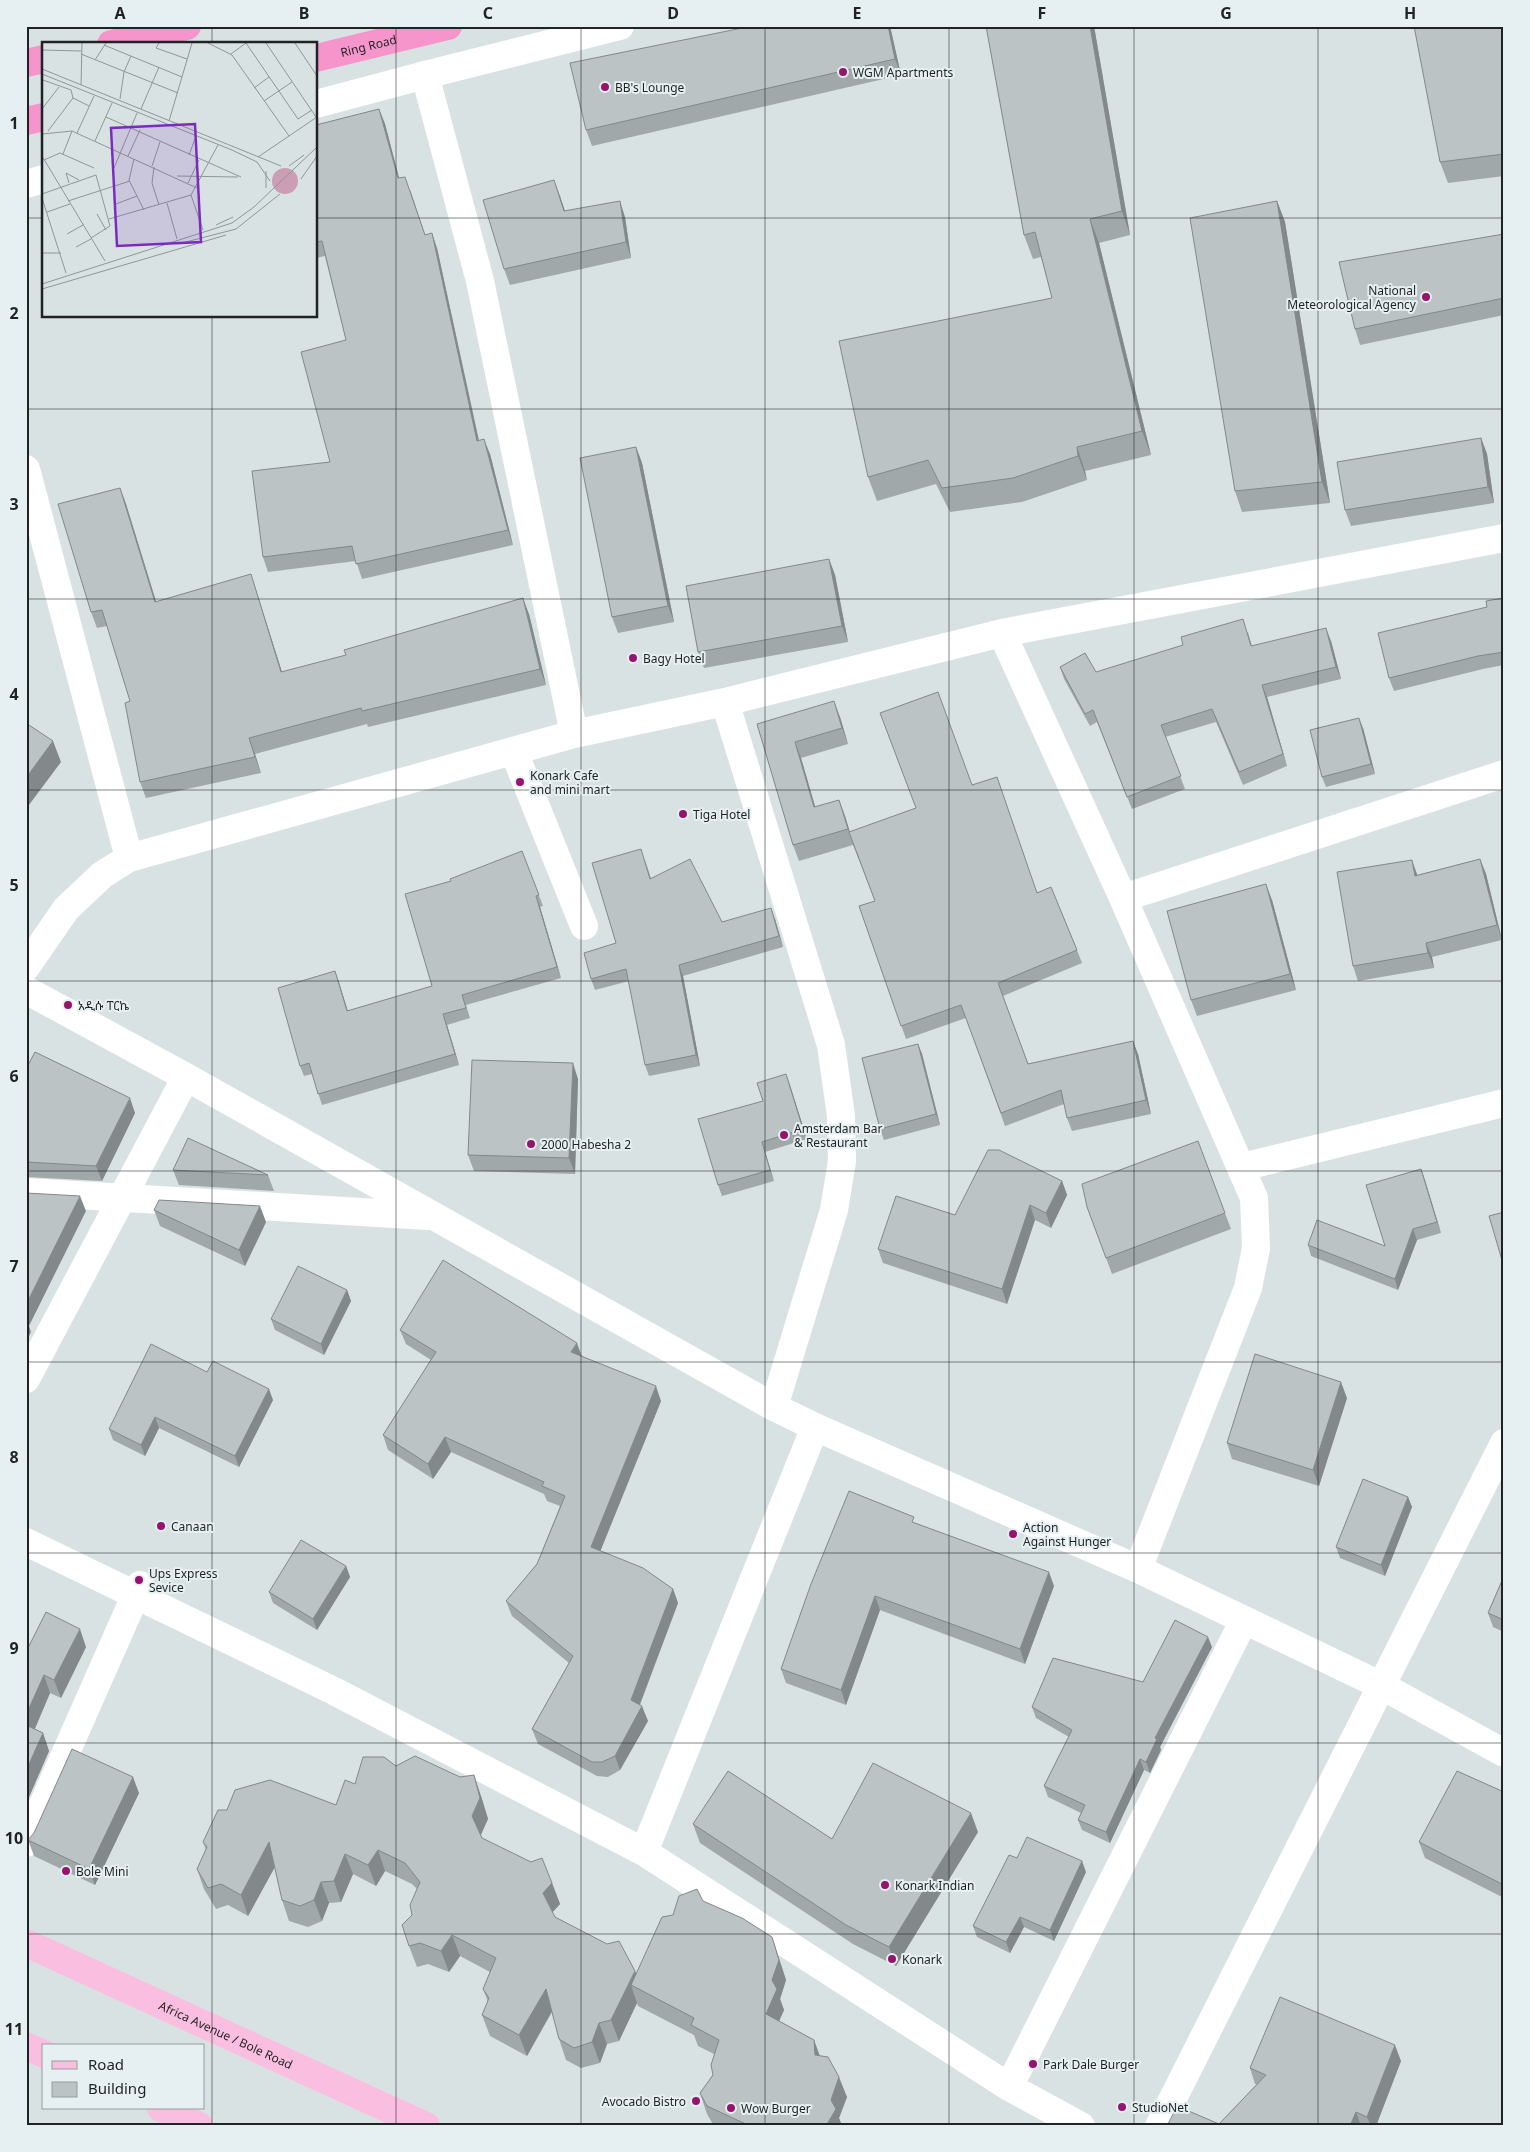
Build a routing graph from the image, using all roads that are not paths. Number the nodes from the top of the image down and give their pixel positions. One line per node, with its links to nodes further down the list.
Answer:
1 (187, 26): 4 (highway)
2 (448, 26): 5 (highway, Ring Road)
3 (620, 26): 8 (street)
4 (119, 42)
5 (318, 58)
6 (42, 59): 7 (highway)
7 (26, 63)
8 (425, 75): 9 (street); 18 (street)
9 (318, 103)
10 (42, 117): 11 (highway)
11 (26, 121)
12 (42, 180): 13 (street)
13 (26, 184)
14 (26, 469): 21 (street)
15 (1504, 538): 16 (street)
16 (1002, 633): 17 (street); 22 (street)
17 (725, 702): 18 (street); 32 (street)
18 (574, 734): 19 (street)
19 (514, 752): 21 (street); 23 (street)
20 (1504, 774): 22 (street)
21 (129, 858): 24 (street)
22 (1123, 898): 28 (street)
23 (584, 926)
24 (26, 967)
25 (26, 990): 26 (street)
26 (186, 1077): 30 (street); 31 (street)
27 (1504, 1103): 28 (street)
28 (1242, 1167): 37 (street)
29 (26, 1192): 30 (street)
30 (435, 1216): 32 (street)
31 (26, 1379)
32 (774, 1407): 33 (street)
33 (815, 1427): 37 (street); 42 (street)
34 (1504, 1443): 39 (street)
35 (26, 1530): 41 (street)
36 (26, 1542): 42 (street)
37 (1138, 1569): 38 (street)
38 (1244, 1620): 39 (street); 46 (street)
39 (1382, 1686): 40 (street); 51 (street)
40 (1504, 1753)
41 (26, 1844)
42 (644, 1852): 46 (street)
43 (26, 1943): 49 (main road, Africa Avenue / Bole Road)
44 (26, 2046): 45 (main road)
45 (42, 2053)
46 (1009, 2087): 50 (street)
47 (165, 2110): 48 (main road)
48 (199, 2126)
49 (426, 2126)
50 (1080, 2126)
51 (1158, 2126)

